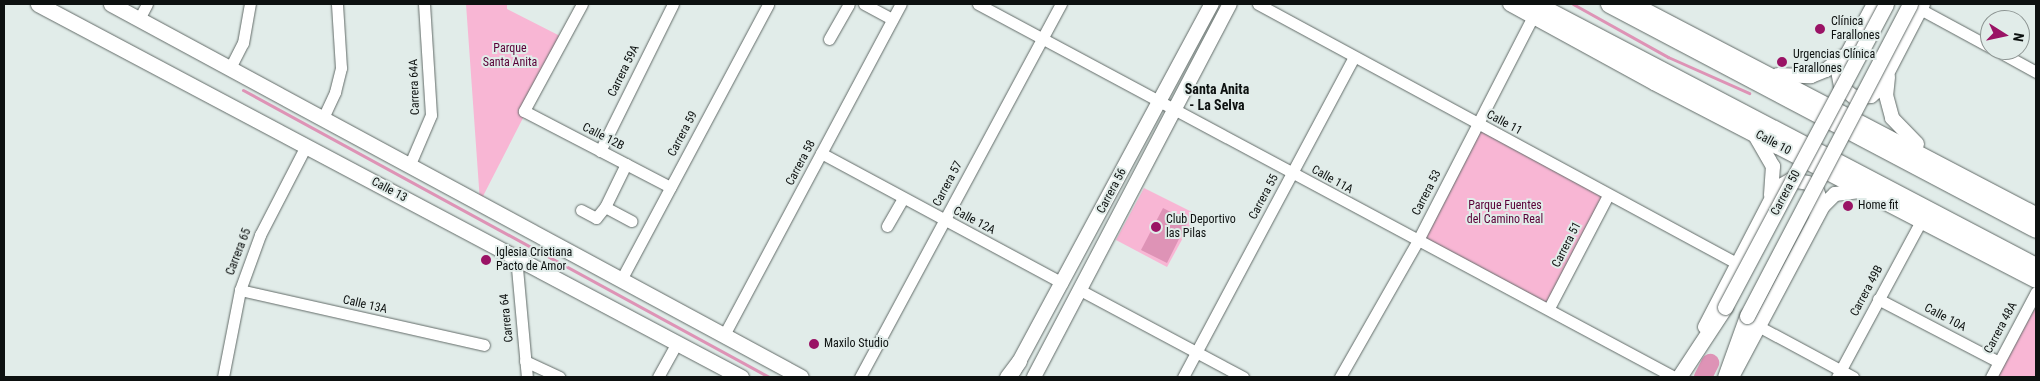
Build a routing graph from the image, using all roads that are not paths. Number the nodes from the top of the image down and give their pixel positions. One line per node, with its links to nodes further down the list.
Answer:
1 (38, 4): 43 (main road, Calle 13)
2 (111, 4): 25 (main road)
3 (147, 4): 25 (street)
4 (250, 4): 34 (street)
5 (337, 4): 40 (street)
6 (424, 4): 46 (street, Carrera 64A)
7 (582, 4): 44 (street, Calle 12B)
8 (673, 4): 44 (street, Carrera 59A)
9 (768, 4): 50 (street, Carrera 59)
10 (849, 4): 29 (street)
11 (864, 4): 26 (street)
12 (901, 4): 26 (street, Carrera 58)
13 (978, 4): 28 (street, Calle 11A)
14 (1061, 4): 28 (street, Carrera 57)
15 (1212, 4): 38 (street, Carrera 56)
16 (1230, 4): 39 (street, Carrera 56)
17 (1258, 4): 32 (street, Calle 11)
18 (1510, 4): 24 (street, Calle 10)
19 (1610, 4): 27 (main road)
20 (1634, 4): 27 (street)
21 (1874, 4): 31 (street)
22 (1886, 4): 100 (main road, Carrera 50, bridge)
23 (1918, 5): 30 (street); 36 (street); 77 (main road, Carrera 50, bridge)
24 (1531, 8): 41 (street, Carrera 53); 42 (street, Calle 10); 64 (main road, Calle 10)
25 (139, 19): 34 (main road)
26 (892, 19): 45 (street, Carrera 58)
27 (1680, 34): 35 (street); 61 (main road)
28 (1042, 38): 38 (street, Calle 11A); 60 (street, Carrera 57)
29 (829, 40)
30 (1980, 41)
31 (1848, 50): 35 (street); 36 (street)
32 (1354, 57): 41 (street, Calle 11); 49 (street, Carrera 55)
33 (2014, 60): 37 (street)
34 (230, 68): 40 (main road)
35 (1761, 68): 48 (street)
36 (1890, 70): 48 (street)
37 (2036, 72)
38 (1160, 102): 39 (street, Calle 11A); 71 (street, Carrera 56)
39 (1174, 110): 49 (street, Calle 11A); 73 (street, Carrera 56)
40 (323, 118): 46 (main road)
41 (1477, 124): 52 (street, Calle 11); 63 (street, Carrera 53)
42 (1747, 129): 51 (street, Calle 10); 54 (street)
43 (306, 146): 66 (main road, Calle 13); 72 (street, Carrera 65)
44 (600, 151): 47 (street, Calle 12B)
45 (822, 153): 53 (street, Calle 12A); 78 (street, Carrera 58)
46 (410, 164): 69 (main road)
47 (626, 164): 50 (street, Calle 12B); 55 (street)
48 (1956, 172): 61 (street)
49 (1292, 174): 63 (street, Calle 11A); 81 (street, Carrera 55)
50 (670, 187): 69 (street, Carrera 59)
51 (1868, 193): 57 (street); 58 (street, Calle 10)
52 (1608, 195): 67 (street, Calle 11); 76 (street, Carrera 51)
53 (903, 198): 60 (street, Calle 12A); 62 (street)
54 (1770, 198): 57 (street); 67 (street, Carrera 50)
55 (605, 207): 56 (street); 59 (street)
56 (581, 210)
57 (1816, 218): 77 (street, Carrera 50)
58 (1922, 219): 70 (street, Calle 10); 75 (street, Carrera 49B)
59 (631, 221)
60 (944, 221): 71 (street, Calle 12A); 92 (street, Carrera 57)
61 (2034, 225)
62 (887, 226)
63 (1417, 242): 76 (street, Calle 11A); 98 (street, Carrera 53)
64 (2012, 254): 65 (main road); 68 (main road, Calle 10)
65 (2036, 254)
66 (516, 257): 79 (main road, Calle 13); 82 (street, Carrera 64)
67 (1738, 264): 100 (street, Carrera 50)
68 (2036, 267)
69 (622, 278): 78 (main road)
70 (2036, 281)
71 (1062, 283): 83 (street, Carrera 56)
72 (240, 290): 80 (street, Calle 13A); 86 (street, Carrera 65)
73 (1080, 290): 81 (street); 95 (street, Carrera 56)
74 (2036, 292): 84 (street, Carrera 48A)
75 (1878, 299): 84 (street, Calle 10A); 85 (street, Carrera 49B)
76 (1549, 308): 99 (street, Calle 11A)
77 (1752, 321): 85 (street); 101 (main road, Carrera 50); 102 (street, Carrera 50)
78 (724, 335): 91 (main road)
79 (676, 344): 89 (street); 90 (main road, Calle 13)
80 (484, 345)
81 (1197, 352): 96 (street, Carrera 55); 97 (street)
82 (525, 361): 87 (street, Carrera 64); 88 (street)
83 (1019, 361): 93 (main road); 94 (street, Carrera 56)
84 (1999, 362): 104 (street, Carrera 48A)
85 (1838, 374): 103 (street)
86 (223, 377)
87 (527, 377)
88 (559, 377)
89 (658, 377)
90 (741, 377)
91 (800, 377)
92 (860, 377)
93 (1007, 377)
94 (1011, 377)
95 (1034, 377)
96 (1184, 377)
97 (1243, 377)
98 (1340, 377)
99 (1674, 377)
100 (1679, 377)
101 (1725, 377)
102 (1732, 377)
103 (1853, 377)
104 (1991, 377)

